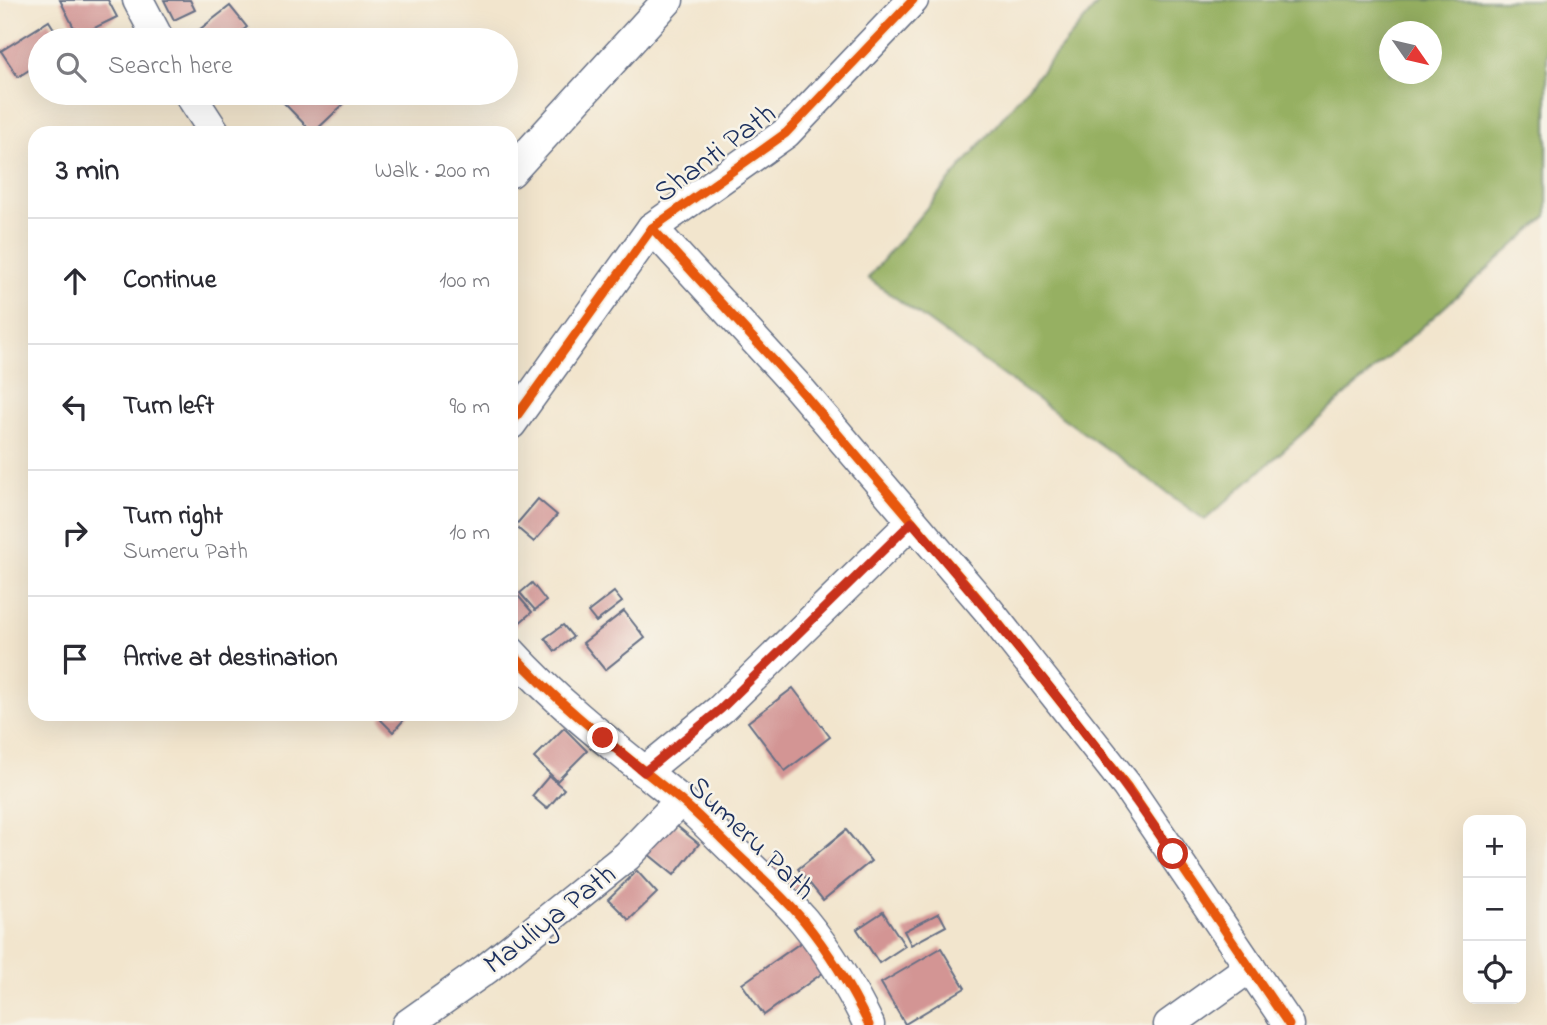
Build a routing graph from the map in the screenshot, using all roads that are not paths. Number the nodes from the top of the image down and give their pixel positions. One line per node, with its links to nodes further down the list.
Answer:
1 (138, 0): 4 (street)
2 (668, 0): 7 (street)
3 (913, 0): 8 (street, Shanti Path)
4 (153, 28)
5 (197, 105): 6 (street)
6 (210, 126)
7 (518, 164)
8 (652, 228): 9 (street, Shanti Path); 10 (street)
9 (518, 414)
10 (912, 522): 12 (street); 14 (street)
11 (518, 660): 12 (street, Sumeru Path)
12 (644, 772): 13 (street, Sumeru Path)
13 (681, 800): 15 (street, Mauliya Path); 16 (street, Sumeru Path)
14 (1250, 967): 17 (street); 18 (street)
15 (407, 1025)
16 (869, 1025)
17 (1169, 1025)
18 (1289, 1025)

